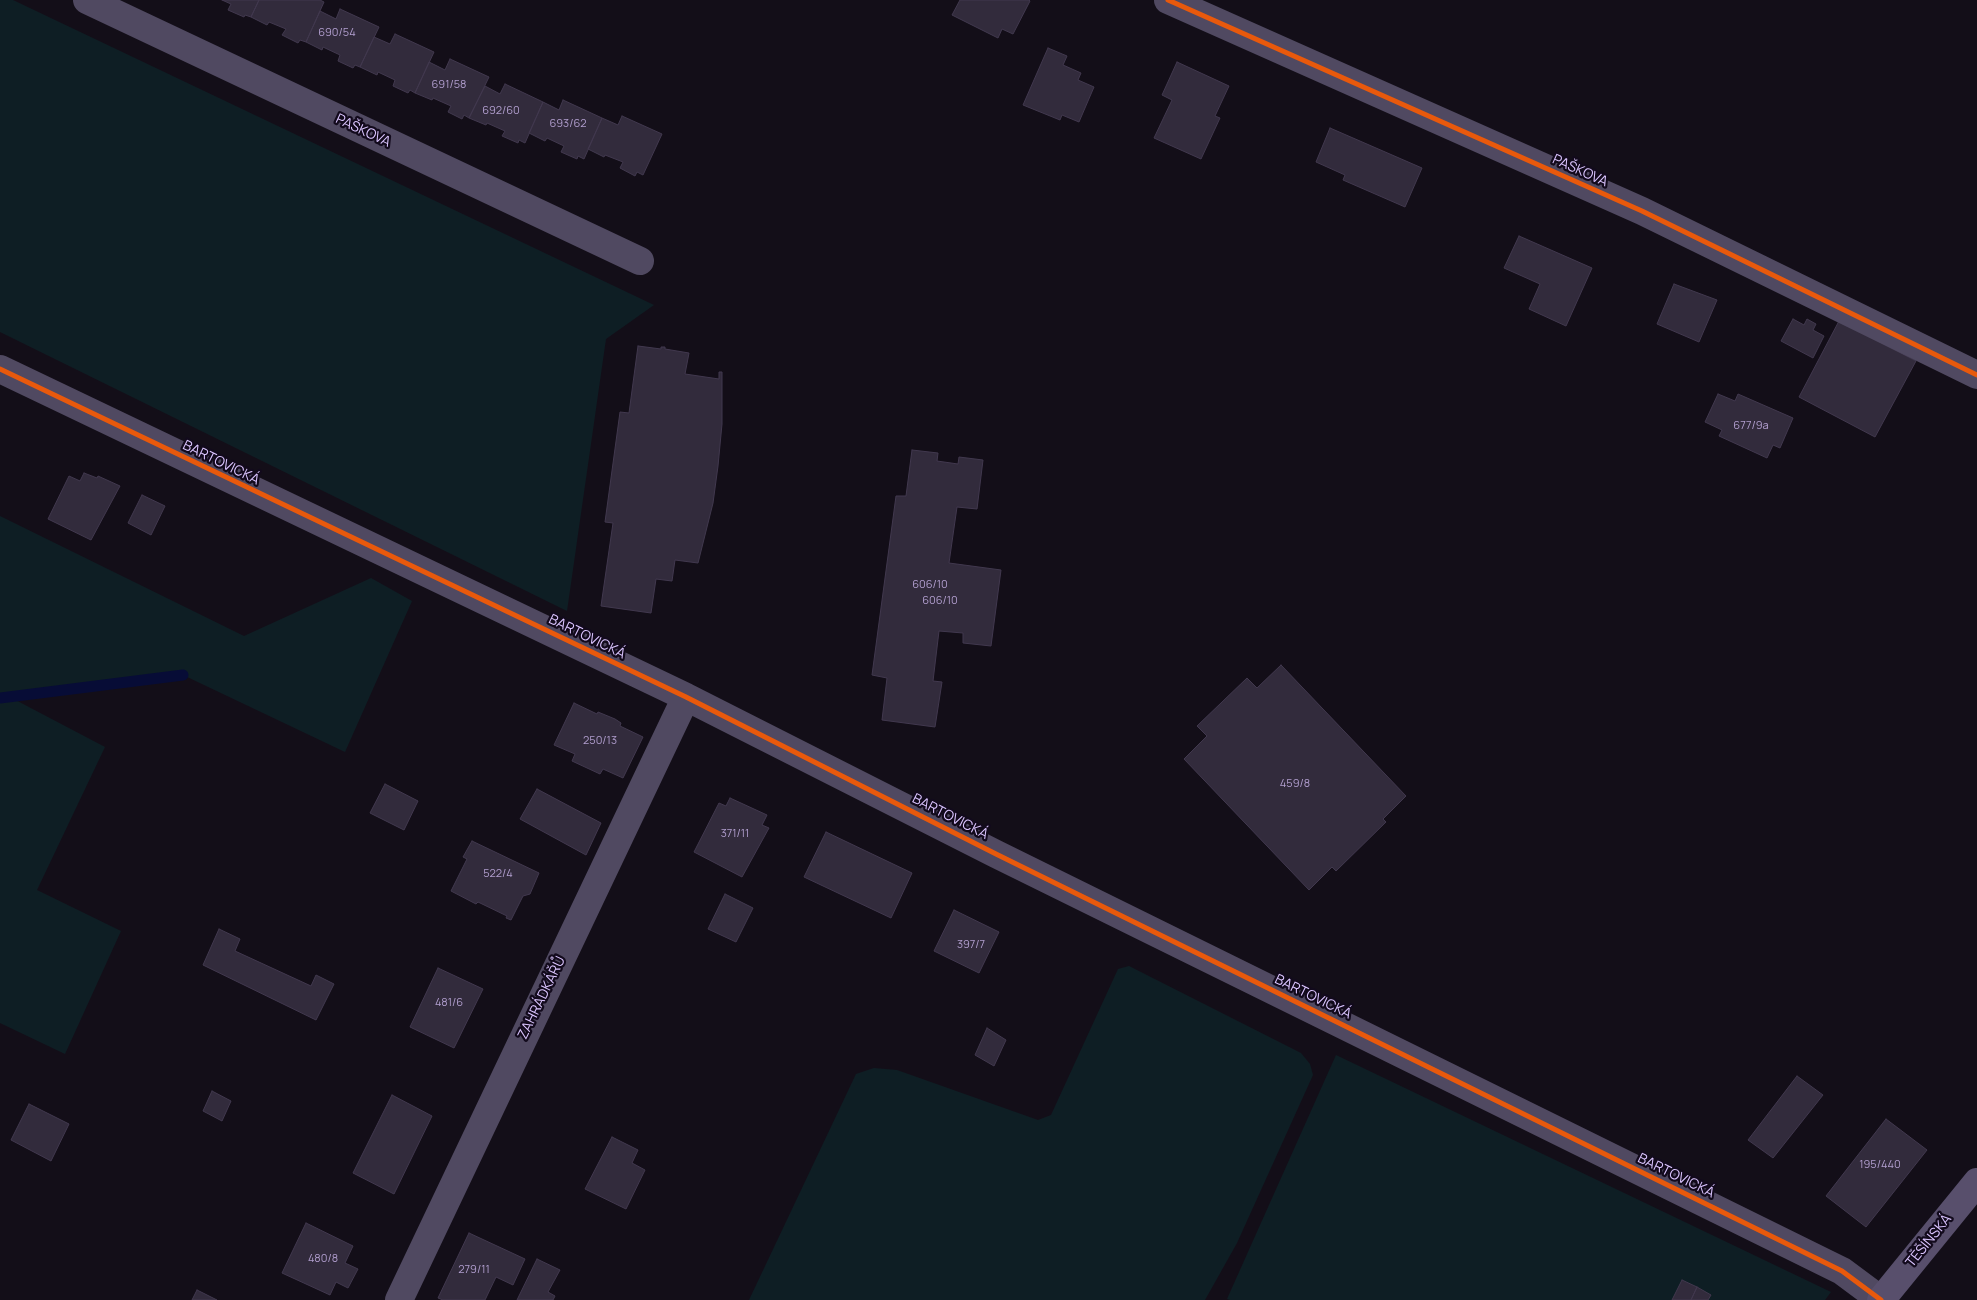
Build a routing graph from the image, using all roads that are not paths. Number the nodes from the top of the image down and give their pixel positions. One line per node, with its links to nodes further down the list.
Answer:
1 (87, 0): 3 (street, PAŠKOVA)
2 (1168, 0): 5 (street, PAŠKOVA)
3 (640, 261)
4 (0, 369): 6 (street, BARTOVICKÁ)
5 (1977, 375)
6 (686, 697): 8 (street, ZAHRÁDKÁŘŮ); 9 (street, BARTOVICKÁ)
7 (1977, 1182): 9 (main road, TĚŠÍNSKÁ)
8 (399, 1300)
9 (1881, 1300)

